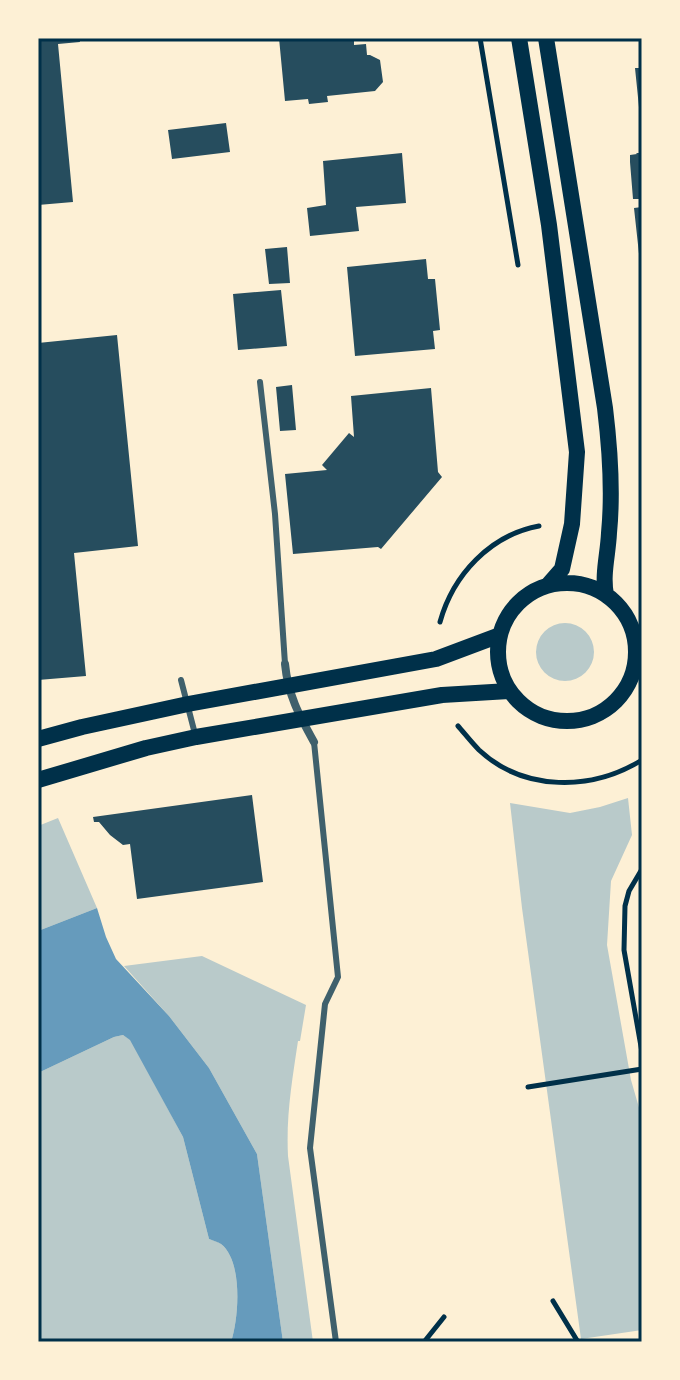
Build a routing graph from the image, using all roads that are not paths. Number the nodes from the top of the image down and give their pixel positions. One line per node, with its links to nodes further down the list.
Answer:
1 (519, 38): 4 (main road)
2 (546, 38): 5 (main road)
3 (260, 382): 8 (lane)
4 (548, 585): 5 (main road); 6 (main road)
5 (606, 595): 7 (main road)
6 (500, 635): 10 (main road); 11 (main road)
7 (639, 647): 11 (main road)
8 (285, 664): 10 (street)
9 (181, 680): 12 (lane)
10 (287, 685): 12 (main road); 13 (street)
11 (509, 691): 13 (main road)
12 (188, 704): 14 (lane); 15 (main road)
13 (302, 720): 14 (main road); 16 (street)
14 (196, 737): 17 (main road)
15 (38, 739)
16 (314, 742): 18 (lane)
17 (38, 780)
18 (336, 1342)

